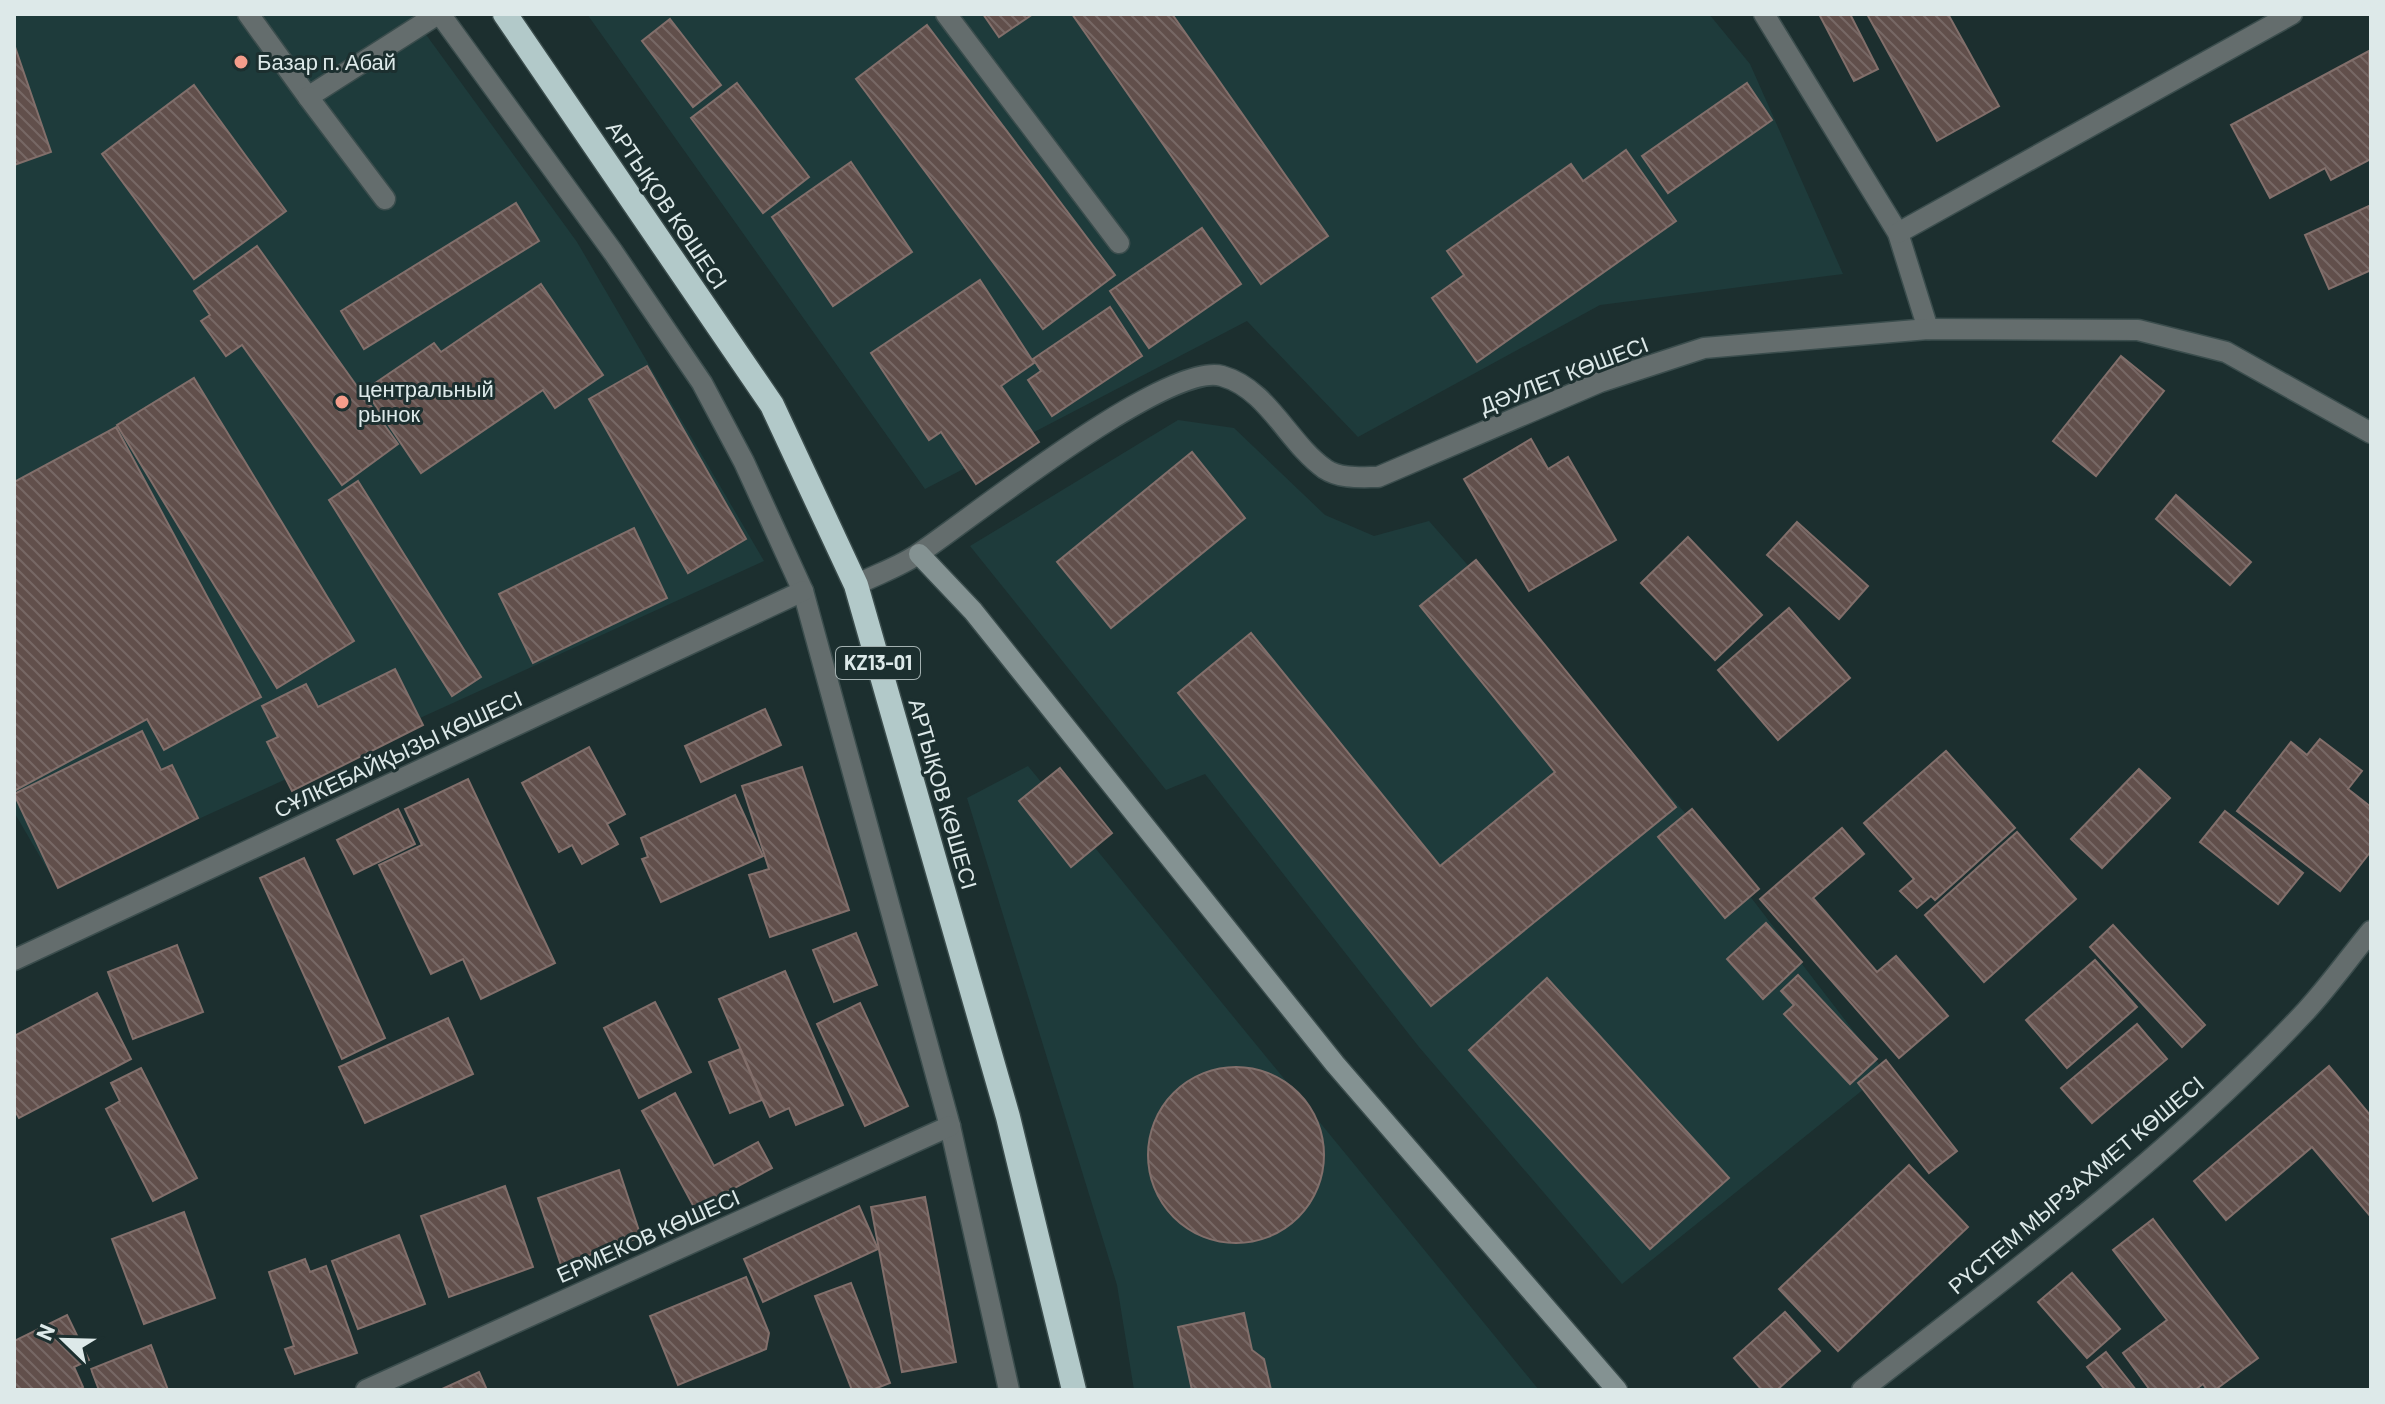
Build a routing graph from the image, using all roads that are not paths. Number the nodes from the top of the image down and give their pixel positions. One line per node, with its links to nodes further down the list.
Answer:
1 (248, 14): 7 (street)
2 (439, 14): 7 (street); 15 (street)
3 (505, 14): 14 (highway, АРТЫҚОВ КӨШЕСІ / KZ13-01)
4 (946, 14): 10 (street)
5 (1764, 14): 9 (street)
6 (2292, 14): 9 (street)
7 (308, 97): 8 (street)
8 (385, 199)
9 (1898, 233): 11 (street)
10 (1119, 243)
11 (1928, 329): 12 (street, ДӘУЛЕТ КӨШЕСІ); 13 (street, ДӘУЛЕТ КӨШЕСІ)
12 (2371, 433)
13 (919, 554): 14 (street, ДӘУЛЕТ КӨШЕСІ); 22 (main road)
14 (856, 585): 21 (highway, АРТЫҚОВ КӨШЕСІ / KZ13-01)
15 (803, 591): 17 (street, СҰЛКЕБАЙҚЫЗЫ КӨШЕСІ); 18 (street)
16 (2371, 931): 23 (street, РҮСТЕМ МЫРЗАХМЕТ КӨШЕСІ)
17 (14, 960)
18 (950, 1126): 19 (street, ЕРМЕКОВ КӨШЕСІ); 20 (street)
19 (366, 1390)
20 (1009, 1390)
21 (1074, 1390)
22 (1617, 1390)
23 (1862, 1390)

